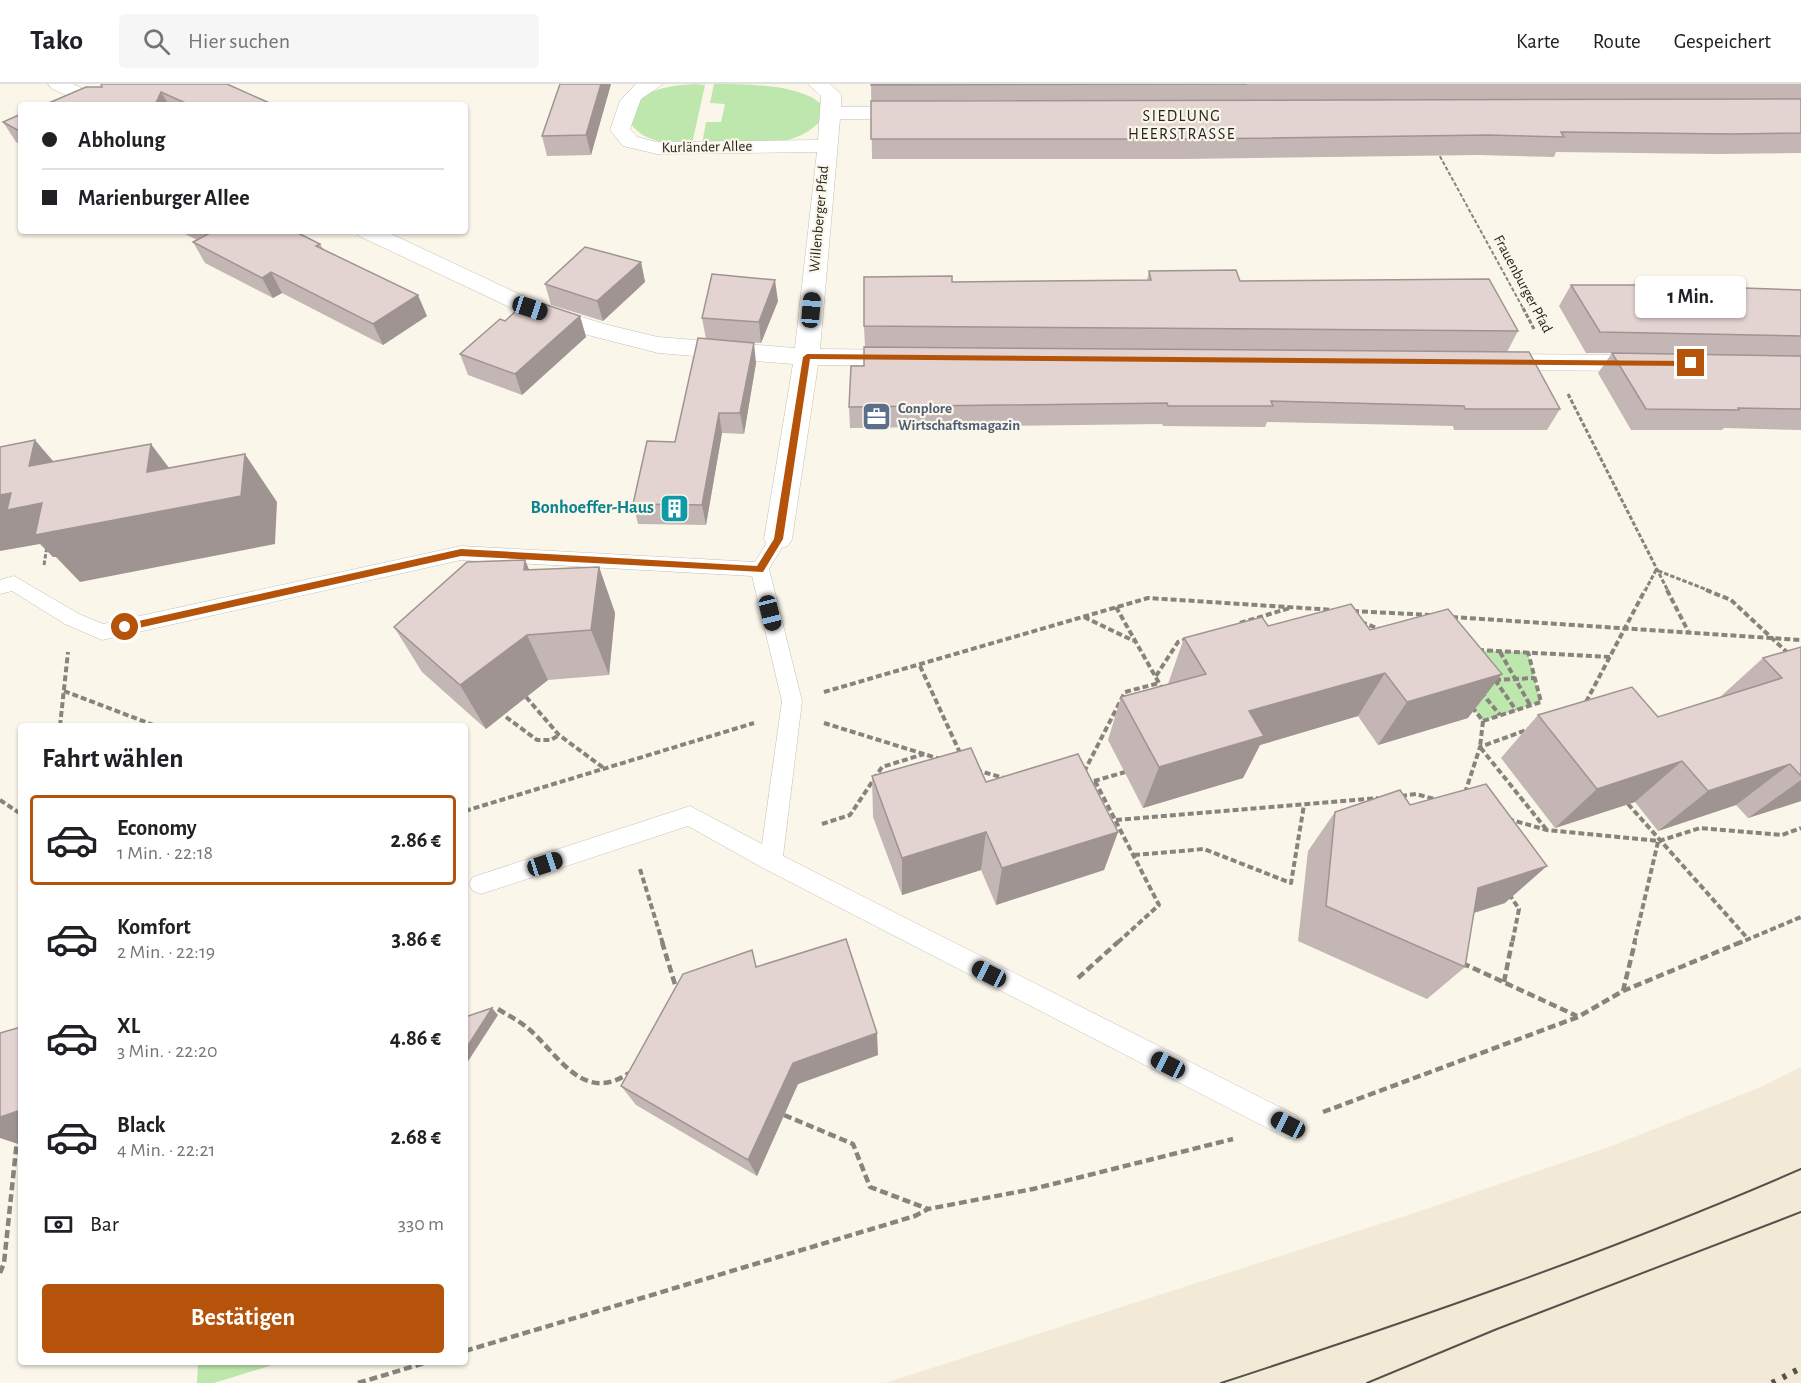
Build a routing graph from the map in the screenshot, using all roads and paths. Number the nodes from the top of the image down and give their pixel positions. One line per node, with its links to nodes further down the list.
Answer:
1 (58, 84): 4 (street)
2 (653, 84): 8 (street, Kurländer Allee)
3 (818, 84): 5 (street)
4 (96, 102)
5 (831, 113): 6 (street); 8 (street, Willenberger Pfad)
6 (939, 113)
7 (1433, 143): 13 (path, Frauenburger Pfad)
8 (826, 146): 10 (street, Willenberger Pfad)
9 (373, 234): 10 (street)
10 (807, 357): 11 (street); 15 (street, Willenberger Pfad)
11 (937, 358)
12 (1469, 362): 13 (street)
13 (1552, 363): 14 (street); 17 (path, Frauenburger Pfad)
14 (1668, 363)
15 (778, 539): 16 (lane)
16 (760, 569): 29 (lane); 56 (lane)
17 (1656, 570): 31 (path); 33 (path, Frauenburger Pfad); 34 (path)
18 (0, 586): 29 (lane)
19 (1116, 607): 20 (path); 24 (path); 37 (path)
20 (1293, 607): 21 (path); 30 (path)
21 (1307, 608): 22 (path); 27 (path)
22 (1330, 609): 23 (path); 25 (path)
23 (1340, 614)
24 (1084, 616): 37 (path); 43 (path)
25 (1437, 616)
26 (1449, 616): 31 (path)
27 (1314, 617)
28 (1351, 618): 32 (path)
29 (72, 619): 51 (path)
30 (1230, 626)
31 (1627, 627): 33 (path); 41 (path)
32 (1383, 630)
33 (1688, 632): 34 (path)
34 (1773, 638): 36 (path); 42 (path)
35 (1188, 639): 45 (path)
36 (1801, 640)
37 (1135, 641): 45 (path)
38 (1500, 651): 39 (path); 40 (path); 47 (path)
39 (1528, 652): 41 (path); 46 (path)
40 (1479, 657)
41 (1611, 657): 58 (path)
42 (1794, 659)
43 (920, 666): 56 (path); 68 (path)
44 (1489, 672): 48 (path)
45 (1156, 676): 49 (path)
46 (1535, 678): 47 (path); 54 (path)
47 (1514, 679): 48 (path); 54 (path)
48 (1494, 680): 57 (path)
49 (1159, 683): 52 (path); 73 (path)
50 (1479, 690): 59 (path)
51 (64, 691): 62 (path); 63 (path)
52 (1164, 692)
53 (526, 698): 65 (path)
54 (1530, 705): 57 (path)
55 (1471, 706): 61 (path)
56 (791, 707): 67 (path); 71 (path); 94 (lane)
57 (1516, 710): 59 (path)
58 (1582, 710)
59 (1500, 715): 61 (path)
60 (506, 717): 65 (path)
61 (1483, 721): 66 (path)
62 (60, 723)
63 (148, 723)
64 (1538, 726): 66 (path)
65 (559, 735): 71 (path)
66 (1480, 747): 78 (path); 90 (path)
67 (925, 754): 69 (path); 88 (path)
68 (962, 757)
69 (946, 760)
70 (967, 767): 74 (path)
71 (605, 769): 84 (path)
72 (1125, 772): 75 (path)
73 (1082, 776)
74 (1009, 780)
75 (1095, 781): 76 (path); 87 (path)
76 (1086, 784)
77 (1394, 796): 81 (path)
78 (1464, 796)
79 (1383, 798): 83 (path)
80 (0, 800): 85 (path)
81 (1450, 803)
82 (1628, 804): 92 (path)
83 (1304, 805): 87 (path); 93 (path)
84 (468, 810)
85 (18, 812)
86 (1504, 818): 90 (path)
87 (1116, 820): 93 (path)
88 (822, 824)
89 (1801, 828): 92 (path)
90 (1547, 830): 92 (path)
91 (630, 837): 94 (lane); 95 (lane); 102 (path)
92 (1659, 841): 98 (path); 101 (path)
93 (1134, 855): 103 (path)
94 (771, 861): 103 (lane)
95 (482, 884)
96 (1506, 890): 100 (path)
97 (1801, 916): 98 (path)
98 (1749, 940): 101 (path)
99 (1456, 960): 100 (path)
100 (1504, 982): 105 (path)
101 (1623, 991): 105 (path)
102 (679, 999)
103 (1048, 1004): 108 (lane)
104 (498, 1009): 106 (path)
105 (1578, 1017): 108 (path)
106 (632, 1070)
107 (784, 1115): 110 (path)
108 (1288, 1125): 110 (path)
109 (17, 1138): 111 (path)
110 (928, 1209): 112 (path)
111 (0, 1272)
112 (468, 1350)
113 (418, 1365): 114 (path)
114 (358, 1383)

